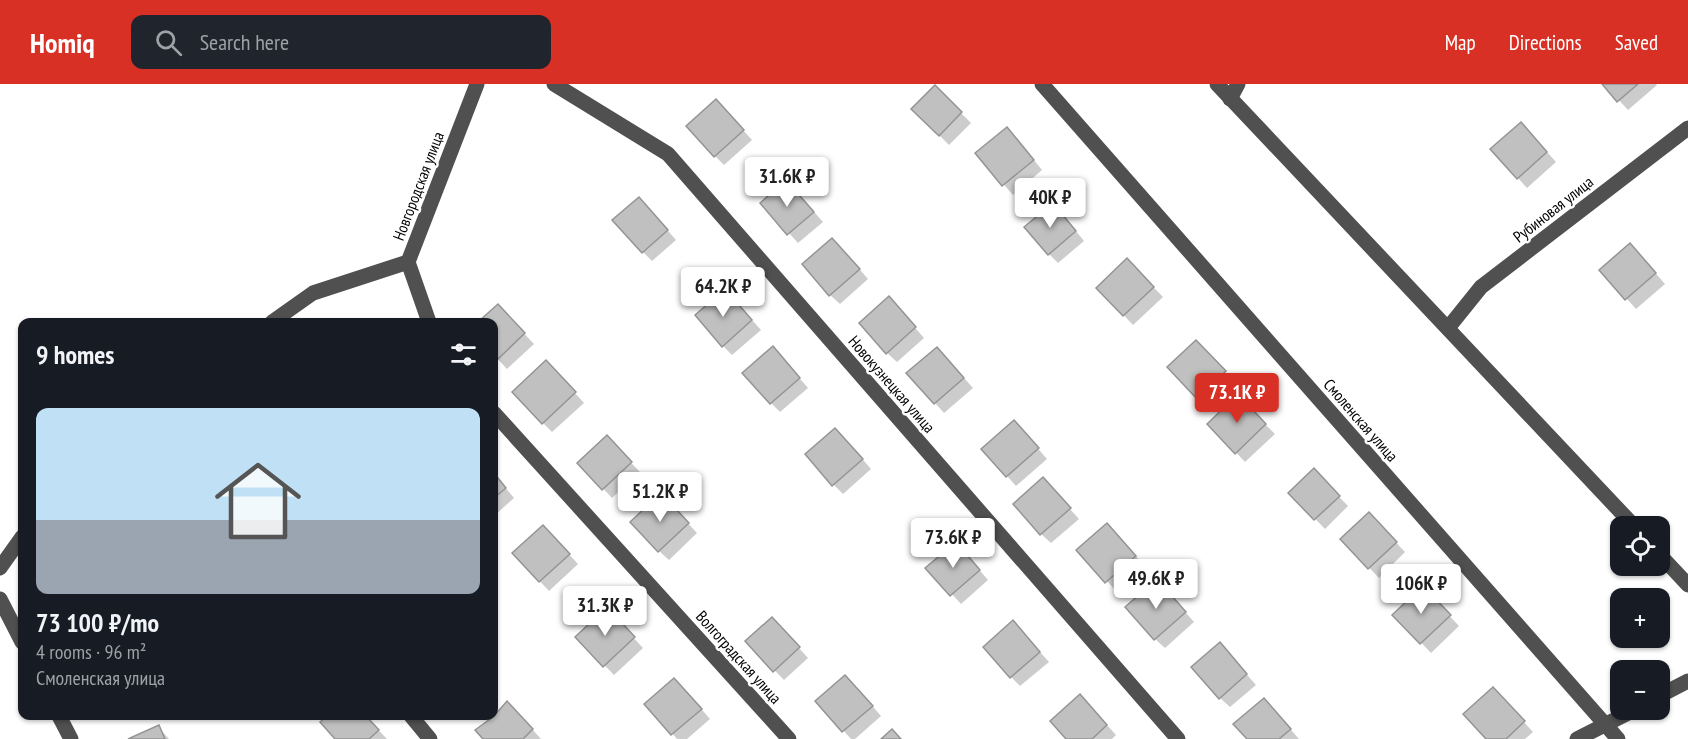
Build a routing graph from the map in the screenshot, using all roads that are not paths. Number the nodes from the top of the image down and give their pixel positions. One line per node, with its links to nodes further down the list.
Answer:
1 (477, 84): 8 (street, Новгородская улица)
2 (554, 84): 29 (street, Новокузнецкая улица)
3 (1042, 84): 25 (street, Смоленская улица)
4 (1217, 84): 6 (street)
5 (1238, 84): 6 (street)
6 (1230, 99): 11 (street)
7 (1688, 128): 11 (street, Рубиновая улица)
8 (408, 262): 9 (street, Новгородская улица); 10 (street)
9 (278, 318)
10 (428, 318)
11 (1448, 328): 13 (street)
12 (498, 417): 28 (street, Волгоградская улица)
13 (1625, 516)
14 (18, 543): 16 (street)
15 (1670, 566): 17 (street)
16 (0, 568)
17 (1688, 585)
18 (0, 598): 19 (street)
19 (18, 634)
20 (1688, 681): 21 (street)
21 (1670, 690)
22 (61, 720): 26 (street)
23 (414, 720): 27 (street)
24 (1614, 720): 25 (street)
25 (1604, 725): 30 (street); 31 (street, Смоленская улица)
26 (71, 739)
27 (430, 739)
28 (789, 739)
29 (1178, 739)
30 (1577, 739)
31 (1618, 739)

